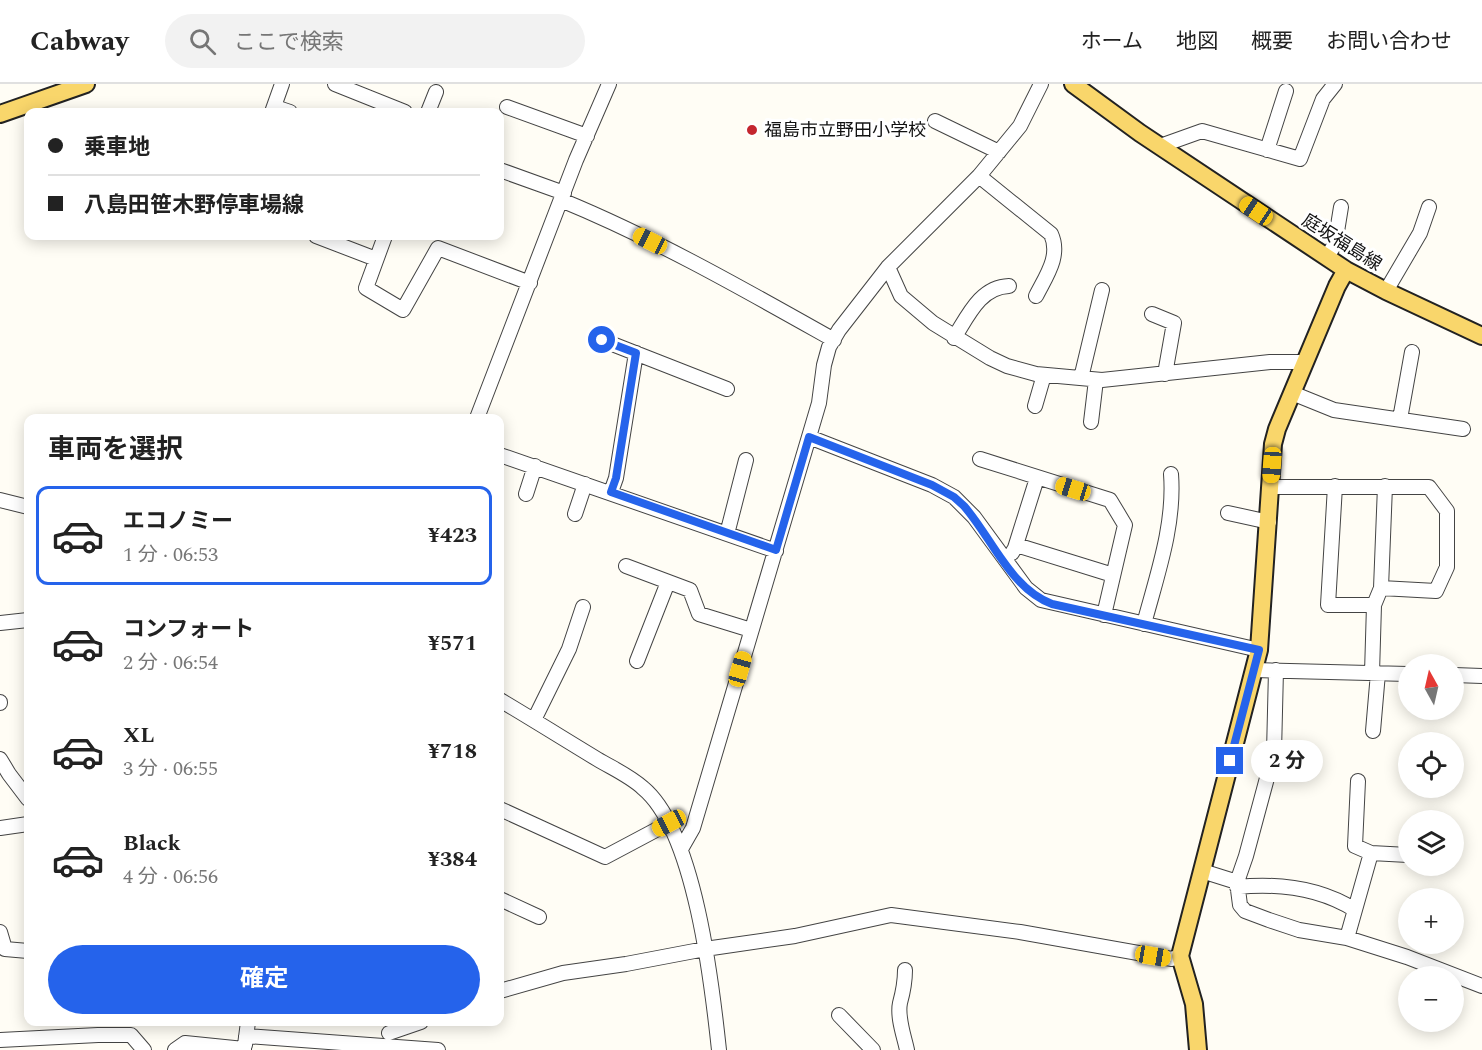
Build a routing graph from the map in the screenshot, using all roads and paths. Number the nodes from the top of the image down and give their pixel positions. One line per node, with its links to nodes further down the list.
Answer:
1 (86, 84): 14 (main road)
2 (282, 84): 11 (street)
3 (335, 84): 12 (street)
4 (609, 84): 16 (street)
5 (1041, 84): 19 (street)
6 (1073, 84): 17 (main road, 庭坂福島線)
7 (1335, 84): 18 (street)
8 (1286, 91): 18 (street)
9 (436, 92): 13 (street)
10 (507, 107): 16 (street)
11 (275, 108)
12 (395, 108)
13 (430, 108)
14 (0, 114)
15 (935, 121): 19 (street)
16 (587, 136): 22 (street)
17 (1160, 146): 18 (street); 27 (main road, 庭坂福島線)
18 (1267, 150)
19 (999, 152): 21 (street)
20 (504, 172): 22 (street)
21 (979, 176): 29 (street); 35 (street)
22 (563, 196): 31 (street); 40 (street)
23 (1341, 207): 27 (street)
24 (1429, 207): 34 (street)
25 (326, 240): 28 (street)
26 (383, 240): 28 (street)
27 (1327, 257): 30 (main road, 庭坂福島線)
28 (376, 259): 31 (street)
29 (888, 267): 38 (street); 40 (street)
30 (1346, 270): 34 (main road, 庭坂福島線); 43 (main road)
31 (530, 283): 50 (street)
32 (1009, 286): 38 (street)
33 (1102, 290): 46 (street)
34 (1386, 291): 37 (main road, 庭坂福島線)
35 (1036, 296)
36 (1152, 314): 44 (street)
37 (1482, 336)
38 (954, 338): 45 (street)
39 (602, 340): 42 (street)
40 (834, 340): 54 (street)
41 (1412, 352): 51 (street)
42 (636, 353): 47 (street); 65 (street)
43 (1305, 362): 44 (street); 48 (main road)
44 (1165, 374): 46 (street)
45 (1044, 375): 46 (street); 49 (street)
46 (1089, 379): 52 (street)
47 (727, 388)
48 (1292, 393): 51 (street); 64 (main road)
49 (1035, 406)
50 (479, 414)
51 (1400, 419): 53 (street)
52 (1091, 422)
53 (1463, 429)
54 (809, 437): 74 (street); 75 (street)
55 (504, 455): 58 (street)
56 (980, 459): 60 (street)
57 (746, 460): 72 (street)
58 (535, 466): 61 (street); 66 (street)
59 (1171, 474): 85 (street)
60 (1037, 478): 73 (street); 77 (street)
61 (585, 484): 65 (street); 70 (street)
62 (1335, 486): 63 (street); 64 (street); 80 (street)
63 (1385, 486): 79 (street); 79 (street)
64 (1270, 487): 71 (main road)
65 (611, 492): 72 (street)
66 (526, 494)
67 (0, 500): 68 (street)
68 (24, 506)
69 (1228, 513): 71 (street)
70 (575, 514)
71 (1269, 522): 87 (main road)
72 (727, 534): 74 (street)
73 (1016, 545): 75 (street); 77 (street)
74 (776, 550): 86 (street)
75 (1005, 561): 82 (street)
76 (626, 567): 78 (street)
77 (1113, 575): 82 (street)
78 (668, 582): 86 (street); 88 (street)
79 (1381, 588): 80 (street)
80 (1374, 605): 91 (street)
81 (583, 607): 96 (street)
82 (1104, 615): 85 (street)
83 (24, 620): 84 (street)
84 (0, 623)
85 (1144, 624): 87 (street)
86 (751, 630): 105 (street)
87 (1259, 650): 89 (main road)
88 (637, 661)
89 (1254, 670): 90 (street); 108 (main road)
90 (1276, 670): 91 (street); 109 (street)
91 (1375, 673): 92 (street); 97 (street)
92 (1398, 674)
93 (1464, 675): 94 (street)
94 (1482, 676)
95 (504, 702): 96 (street)
96 (534, 720): 102 (street)
97 (1373, 731)
98 (0, 759): 100 (street)
99 (1358, 781): 106 (street)
100 (24, 794)
101 (504, 811): 102 (street)
102 (669, 823): 105 (street)
103 (24, 825): 104 (street)
104 (0, 828)
105 (681, 849): 115 (street)
106 (1371, 853): 107 (street); 111 (street)
107 (1398, 854)
108 (1202, 871): 109 (street); 117 (main road)
109 (1237, 884): 111 (street); 114 (street)
110 (504, 901): 112 (street)
111 (1355, 910): 114 (street)
112 (539, 917)
113 (0, 932): 116 (street)
114 (1347, 938): 119 (street)
115 (705, 949): 117 (street); 120 (street); 132 (street)
116 (24, 951)
117 (1180, 956): 135 (main road)
118 (905, 970): 134 (street)
119 (1482, 986)
120 (504, 990)
121 (839, 1015): 133 (street)
122 (247, 1026): 126 (street)
123 (387, 1027): 127 (street)
124 (0, 1040): 125 (street)
125 (32, 1044): 129 (street)
126 (245, 1045): 127 (street); 130 (street)
127 (382, 1046): 128 (street)
128 (410, 1049): 131 (street)
129 (144, 1050)
130 (175, 1050)
131 (438, 1050)
132 (719, 1050)
133 (873, 1050)
134 (907, 1050)
135 (1198, 1050)

